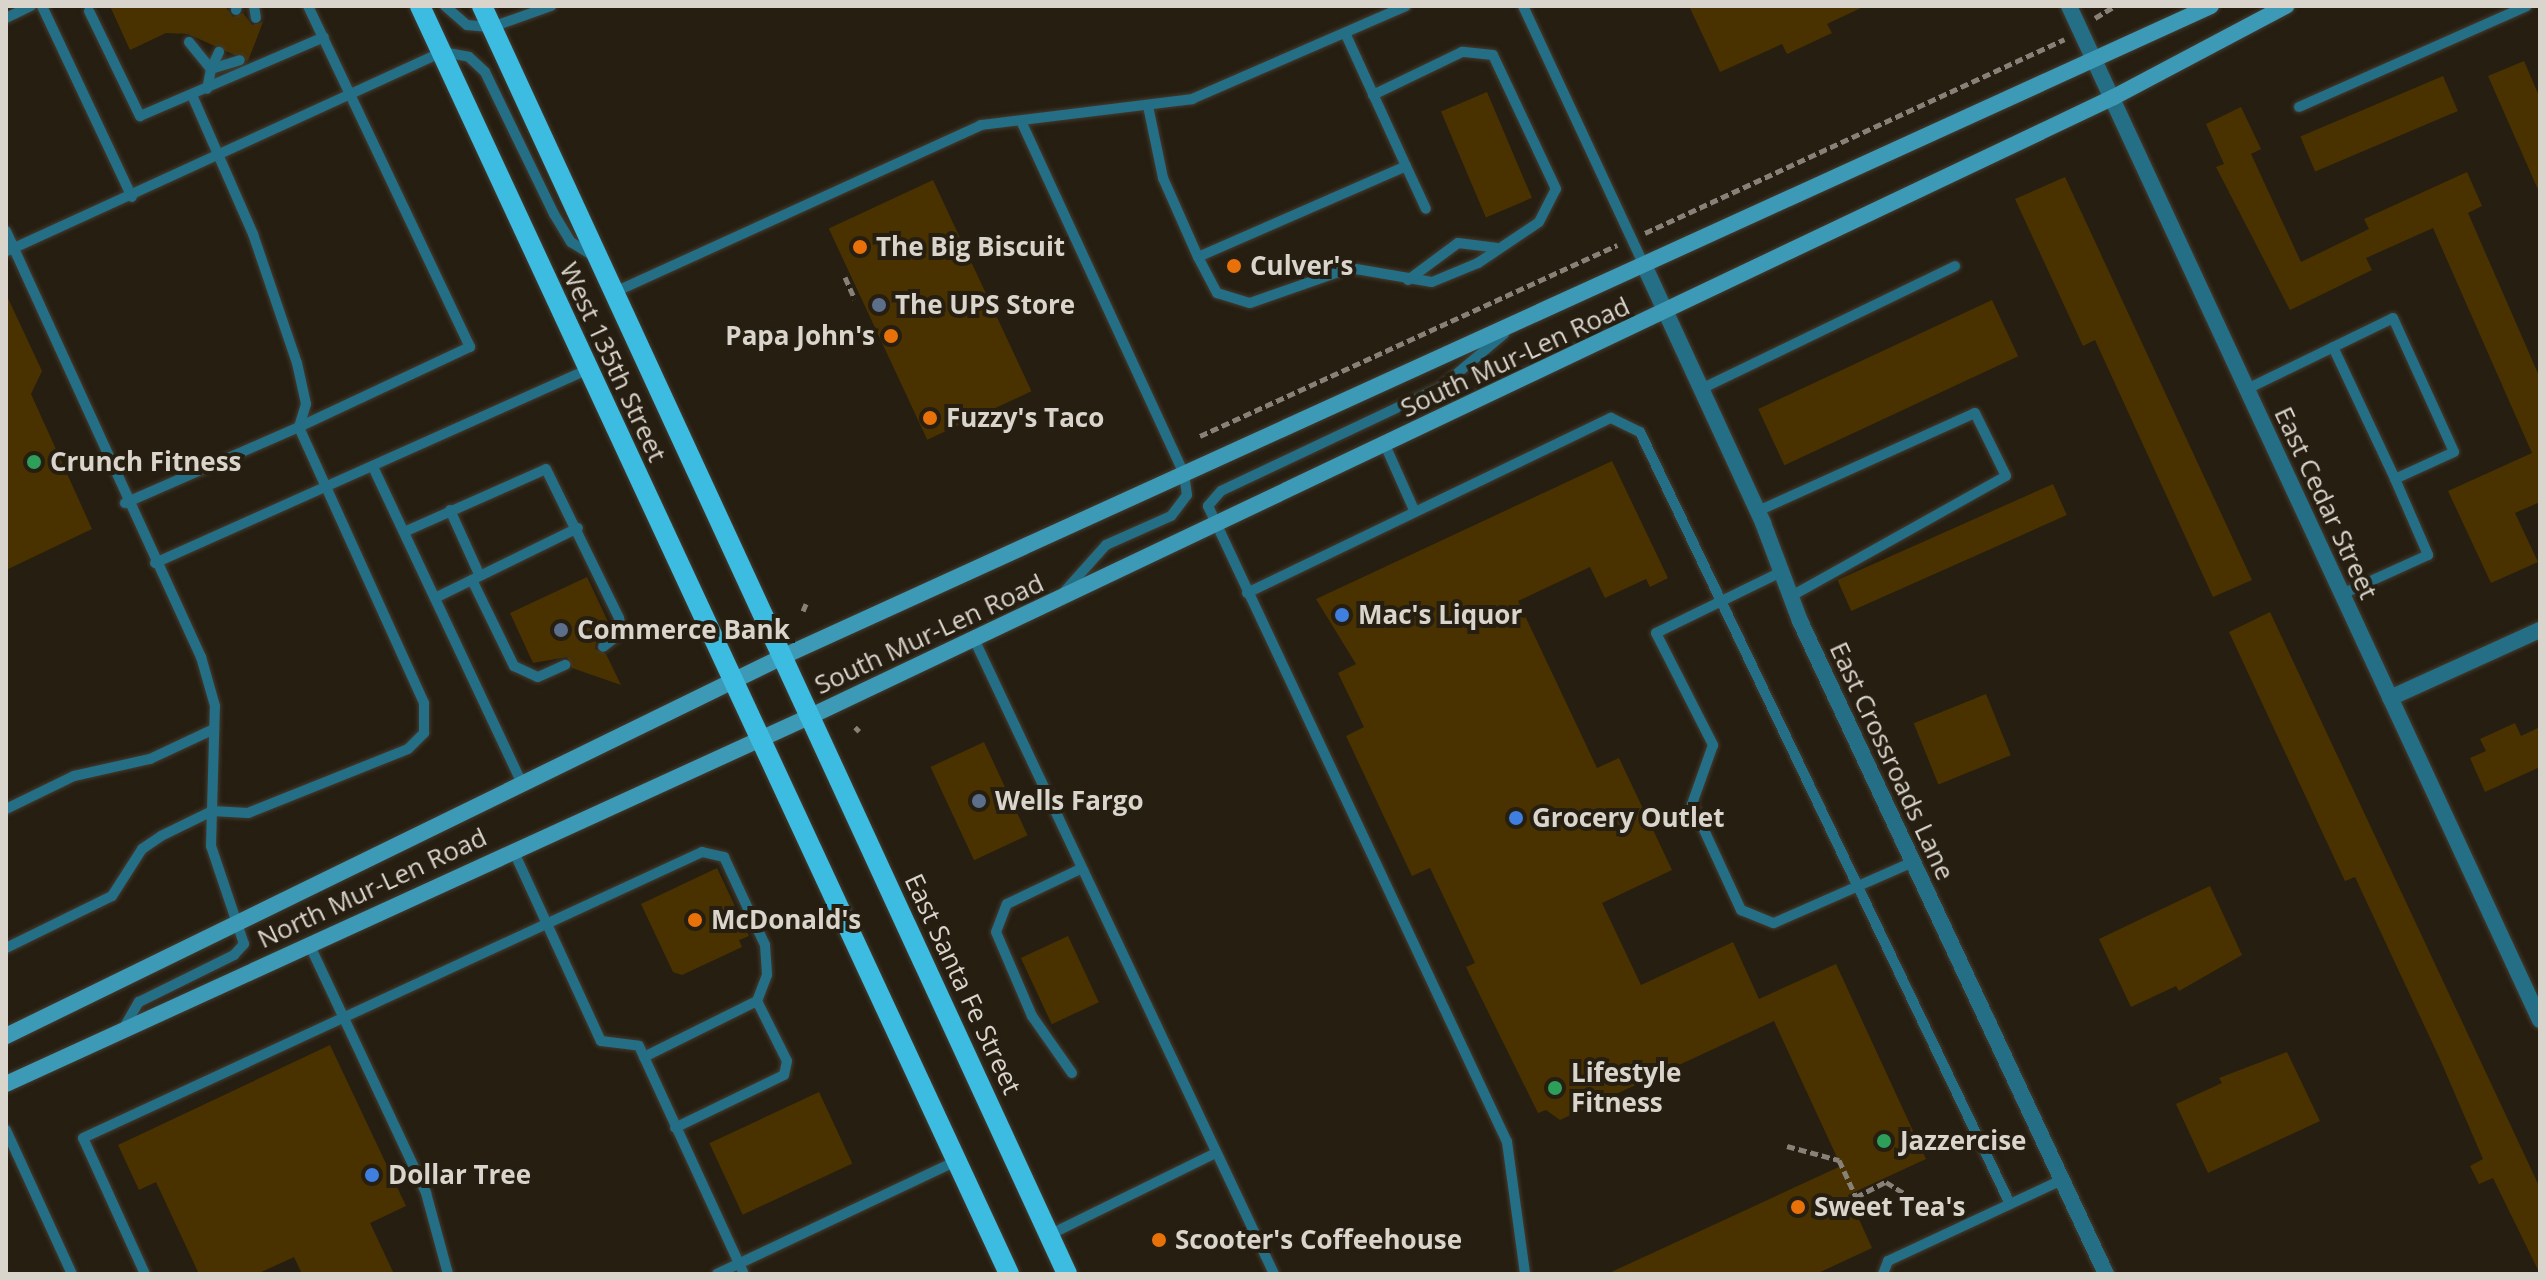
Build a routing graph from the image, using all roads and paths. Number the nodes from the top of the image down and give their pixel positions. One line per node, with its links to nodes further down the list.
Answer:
1 (31, 6): 16 (lane)
2 (42, 6): 37 (lane)
3 (308, 6): 20 (lane)
4 (420, 6): 23 (main road, West 135th Street)
5 (445, 6): 17 (lane)
6 (482, 6): 17 (main road, West 135th Street)
7 (551, 6): 17 (lane)
8 (1406, 6): 19 (lane)
9 (1523, 6): 40 (lane)
10 (2069, 6): 18 (street, East Cedar Street)
11 (2115, 6): 18 (path)
12 (2211, 6): 24 (main road, South Mur-Len Road)
13 (2286, 6): 31 (main road, South Mur-Len Road)
14 (2527, 6): 33 (lane)
15 (89, 11): 29 (lane)
16 (6, 18)
17 (492, 27): 44 (main road, West 135th Street)
18 (2080, 28): 24 (street, East Cedar Street); 40 (path)
19 (1345, 33): 30 (lane); 32 (lane)
20 (324, 37): 27 (lane); 28 (lane)
21 (189, 42): 26 (lane)
22 (219, 52): 26 (lane)
23 (442, 52): 28 (lane); 44 (lane); 54 (main road, West 135th Street)
24 (2096, 59): 31 (street, East Cedar Street); 45 (main road, South Mur-Len Road)
25 (240, 60): 26 (lane)
26 (211, 69): 27 (lane)
27 (207, 89): 29 (lane)
28 (353, 94): 35 (lane); 57 (lane)
29 (192, 95): 35 (lane)
30 (1373, 95): 36 (lane); 41 (lane)
31 (2114, 97): 51 (main road, South Mur-Len Road); 56 (street, East Cedar Street)
32 (1148, 106): 34 (lane); 43 (lane)
33 (2299, 107)
34 (1021, 121): 49 (lane); 61 (lane)
35 (218, 156): 37 (lane); 57 (lane)
36 (1406, 166): 38 (lane); 43 (lane)
37 (132, 197): 42 (lane)
38 (1426, 209)
39 (6, 231): 42 (lane)
40 (1632, 238): 45 (lane); 58 (path)
41 (1496, 248): 48 (lane); 48 (lane)
42 (10, 250): 64 (lane)
43 (1198, 257): 48 (lane)
44 (601, 261): 49 (main road, West 135th Street)
45 (1644, 265): 51 (street, East Crossroads Lane); 52 (main road, South Mur-Len Road)
46 (1955, 266): 55 (lane)
47 (845, 277): 50 (path)
48 (1408, 280)
49 (615, 292): 83 (main road, West 135th Street)
50 (855, 299)
51 (1667, 311): 55 (street, East Crossroads Lane); 59 (main road, South Mur-Len Road)
52 (1516, 323): 61 (main road, South Mur-Len Road); 68 (lane)
53 (2333, 347): 56 (lane); 62 (lane); 62 (lane)
54 (588, 369): 60 (lane); 85 (main road, West 135th Street)
55 (1703, 388): 66 (street, East Crossroads Lane)
56 (2247, 389): 75 (street, East Cedar Street)
57 (299, 427): 63 (lane); 64 (lane)
58 (1200, 436)
59 (1385, 445): 67 (lane); 68 (main road, South Mur-Len Road)
60 (374, 469): 63 (lane); 70 (lane)
61 (1184, 474): 79 (lane); 83 (main road, South Mur-Len Road)
62 (2395, 479): 75 (lane)
63 (324, 489): 71 (lane); 92 (lane)
64 (125, 503): 71 (lane)
65 (450, 510): 69 (lane); 70 (lane); 73 (lane)
66 (1758, 511): 72 (street, East Crossroads Lane); 76 (lane)
67 (1415, 512): 74 (lane); 78 (lane)
68 (1214, 526): 74 (lane); 79 (main road, South Mur-Len Road)
69 (578, 528): 73 (lane); 82 (lane)
70 (404, 532): 77 (lane)
71 (155, 563): 88 (lane)
72 (1781, 572): 76 (street, East Crossroads Lane); 78 (lane)
73 (476, 578): 77 (lane); 84 (lane)
74 (1247, 593): 126 (lane)
75 (2342, 594): 86 (street, East Cedar Street)
76 (1791, 596): 94 (street, East Crossroads Lane)
77 (435, 598): 90 (lane)
78 (1725, 599): 96 (lane); 96 (lane)
79 (1056, 600): 81 (main road, South Mur-Len Road)
80 (2540, 630): 86 (street)
81 (974, 639): 87 (main road, South Mur-Len Road); 95 (lane)
82 (603, 647)
83 (784, 656): 85 (main road, South Mur-Len Road); 87 (main road, West 135th Street)
84 (565, 665)
85 (733, 685): 89 (main road, West 135th Street); 90 (main road, North Mur-Len Road)
86 (2390, 698): 102 (street, East Cedar Street)
87 (811, 716): 89 (main road, South Mur-Len Road); 117 (main road, East Santa Fe Street)
88 (214, 729): 91 (lane); 92 (lane)
89 (759, 740): 93 (main road, North Mur-Len Road); 113 (main road)
90 (522, 784): 97 (main road, North Mur-Len Road)
91 (6, 809)
92 (212, 811): 97 (lane); 100 (lane)
93 (513, 850): 98 (lane); 99 (main road, North Mur-Len Road)
94 (1913, 862): 96 (lane); 114 (street, East Crossroads Lane)
95 (1082, 868): 107 (lane); 112 (lane)
96 (1863, 885): 115 (lane)
97 (241, 923): 104 (lane); 105 (main road, North Mur-Len Road)
98 (545, 923): 101 (lane); 103 (lane); 106 (lane)
99 (309, 944): 103 (lane); 104 (main road, North Mur-Len Road)
100 (6, 948)
101 (757, 1001): 106 (lane); 109 (lane)
102 (2538, 1011)
103 (343, 1017): 120 (lane); 121 (lane)
104 (122, 1031): 108 (main road, North Mur-Len Road)
105 (6, 1036)
106 (644, 1057): 109 (lane)
107 (1072, 1073)
108 (6, 1084)
109 (675, 1128): 118 (lane)
110 (6, 1130): 119 (lane)
111 (1787, 1146): 116 (path)
112 (1216, 1153): 117 (lane); 125 (lane)
113 (954, 1162): 118 (lane); 123 (main road)
114 (2062, 1180): 115 (lane); 128 (street, East Crossroads Lane)
115 (2010, 1204): 116 (lane)
116 (1958, 1228): 127 (lane)
117 (1049, 1235): 124 (main road, East Santa Fe Street)
118 (741, 1269): 122 (lane)
119 (72, 1274)
120 (145, 1274)
121 (448, 1274)
122 (717, 1274)
123 (1009, 1274)
124 (1067, 1274)
125 (1274, 1274)
126 (1525, 1274)
127 (1883, 1274)
128 (2106, 1274)

